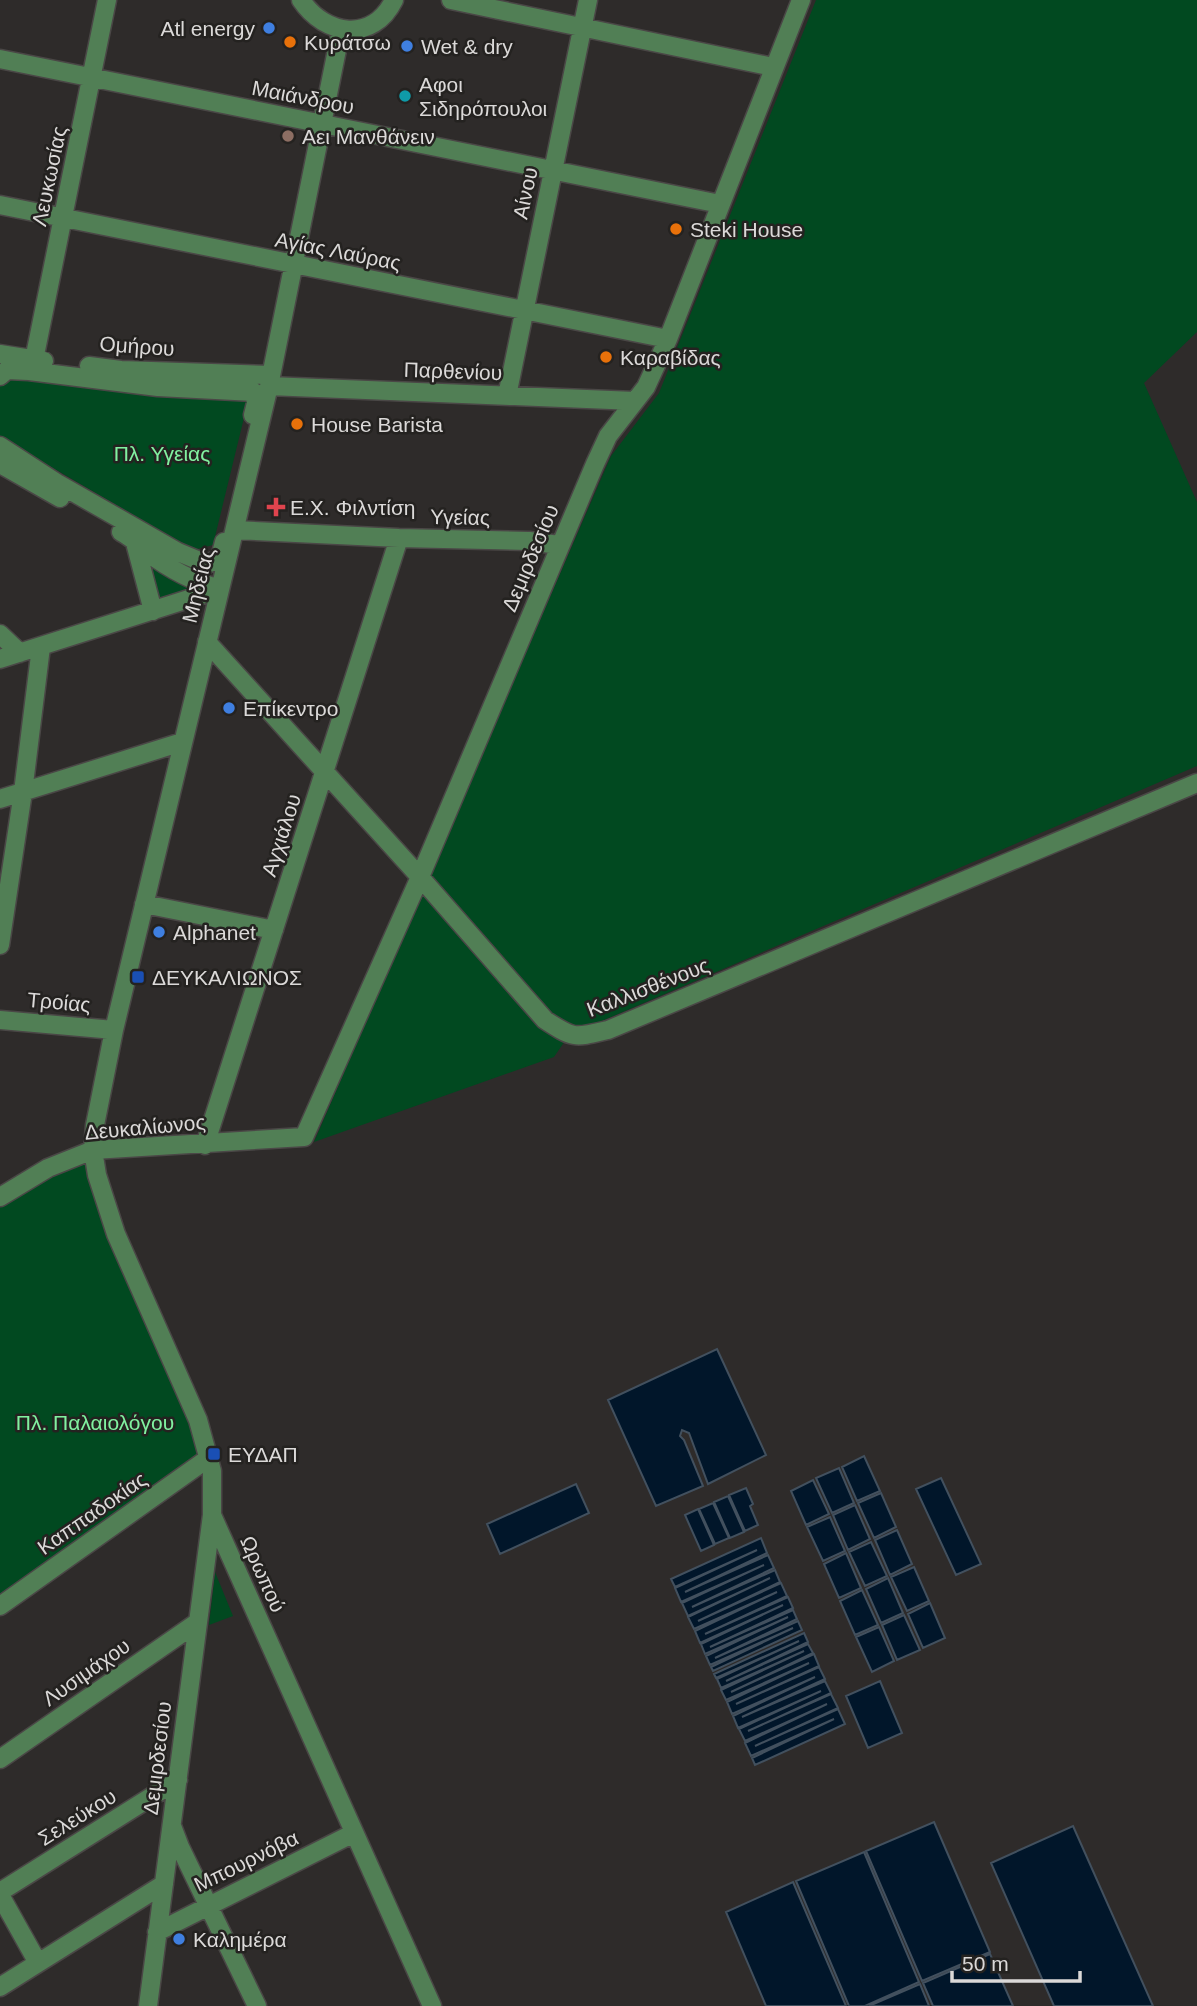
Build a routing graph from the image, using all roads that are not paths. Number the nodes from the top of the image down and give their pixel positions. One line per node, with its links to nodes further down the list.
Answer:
1 (107, 0): 11 (street, Λευκωσίας)
2 (301, 0): 8 (street)
3 (394, 0): 8 (street)
4 (452, 0): 7 (street)
5 (588, 0): 7 (street, Αίνου)
6 (801, 0): 10 (street, Δεμιρδεσίου)
7 (582, 28): 10 (street); 13 (street, Αίνου)
8 (341, 30): 12 (street, Μηδείας)
9 (0, 59): 11 (street, Μαιάνδρου)
10 (773, 67): 14 (street, Δεμιρδεσίου)
11 (92, 78): 12 (street, Μαιάνδρου); 16 (street, Λευκωσίας)
12 (322, 124): 13 (street, Μαιάνδρου); 17 (street, Μηδείας)
13 (554, 170): 14 (street, Μαιάνδρου); 18 (street, Αίνου)
14 (720, 204): 19 (street, Δεμιρδεσίου)
15 (0, 205): 16 (street, Αγίας Λαύρας)
16 (63, 219): 17 (street, Αγίας Λαύρας); 21 (street, Λευκωσίας)
17 (294, 265): 18 (street, Αγίας Λαύρας); 23 (street, Μηδείας)
18 (523, 311): 19 (street, Αγίας Λαύρας); 24 (street, Αίνου)
19 (668, 339): 25 (street, Δεμιρδεσίου)
20 (0, 354): 21 (street, Ομήρου)
21 (34, 360): 23 (street, Ομήρου)
22 (0, 376): 26 (street)
23 (270, 381): 24 (street, Παρθενίου); 28 (street, Μηδείας)
24 (507, 396): 25 (street, Παρθενίου)
25 (635, 401): 31 (street, Δεμιρδεσίου)
26 (0, 446)
27 (0, 464): 30 (street)
28 (235, 530): 29 (street, Υγείας); 32 (street, Μηδείας)
29 (399, 538): 31 (street, Υγείας); 40 (street, Αγχιάλου)
30 (134, 539): 32 (street); 33 (street)
31 (559, 545): 44 (street, Δεμιρδεσίου)
32 (220, 589): 33 (street); 35 (street, Μηδείας)
33 (153, 611): 36 (street)
34 (0, 635): 37 (street)
35 (207, 642): 39 (street, Μηδείας); 40 (street, Καλλισθένους)
36 (41, 647): 37 (street); 42 (street)
37 (20, 653): 38 (street)
38 (0, 659)
39 (182, 742): 42 (street); 45 (street, Μηδείας)
40 (325, 774): 44 (street, Καλλισθένους); 46 (street, Αγχιάλου)
41 (1197, 783): 44 (street, Καλλισθένους)
42 (23, 792): 43 (street); 47 (street)
43 (0, 799)
44 (420, 877): 50 (street, Δεμιρδεσίου)
45 (144, 904): 46 (street); 49 (street, Μηδείας)
46 (274, 930): 51 (street, Αγχιάλου)
47 (0, 945)
48 (0, 1020): 49 (street, Τροίας)
49 (114, 1030): 52 (street, Μηδείας)
50 (304, 1138): 51 (street, Δευκαλίωνος)
51 (205, 1145): 52 (street, Δευκαλίωνος)
52 (93, 1150): 53 (street, Δευκαλίωνος); 54 (street, Ωρωπού)
53 (0, 1197)
54 (210, 1457): 55 (street, Ωρωπού); 56 (street, Καππαδοκίας)
55 (212, 1515): 57 (street, Δεμιρδεσίου); 61 (street, Ωρωπού)
56 (0, 1606)
57 (198, 1622): 58 (street, Λυσιμάχου); 59 (street, Δεμιρδεσίου)
58 (0, 1759)
59 (177, 1780): 60 (street, Δεμιρδεσίου); 63 (street, Σελεύκου)
60 (172, 1824): 62 (street, Δεμιρδεσίου); 64 (street)
61 (355, 1833): 64 (street, Μπουρνόβα); 70 (street, Ωρωπού)
62 (164, 1884): 65 (street, Δεμιρδεσίου); 66 (street, Μπουρνόβα)
63 (0, 1894): 66 (street)
64 (208, 1905): 65 (street, Μπουρνόβα); 69 (street)
65 (158, 1932): 68 (street, Δεμιρδεσίου)
66 (38, 1963): 67 (street, Μπουρνόβα)
67 (0, 1987)
68 (148, 2006)
69 (257, 2006)
70 (432, 2006)

